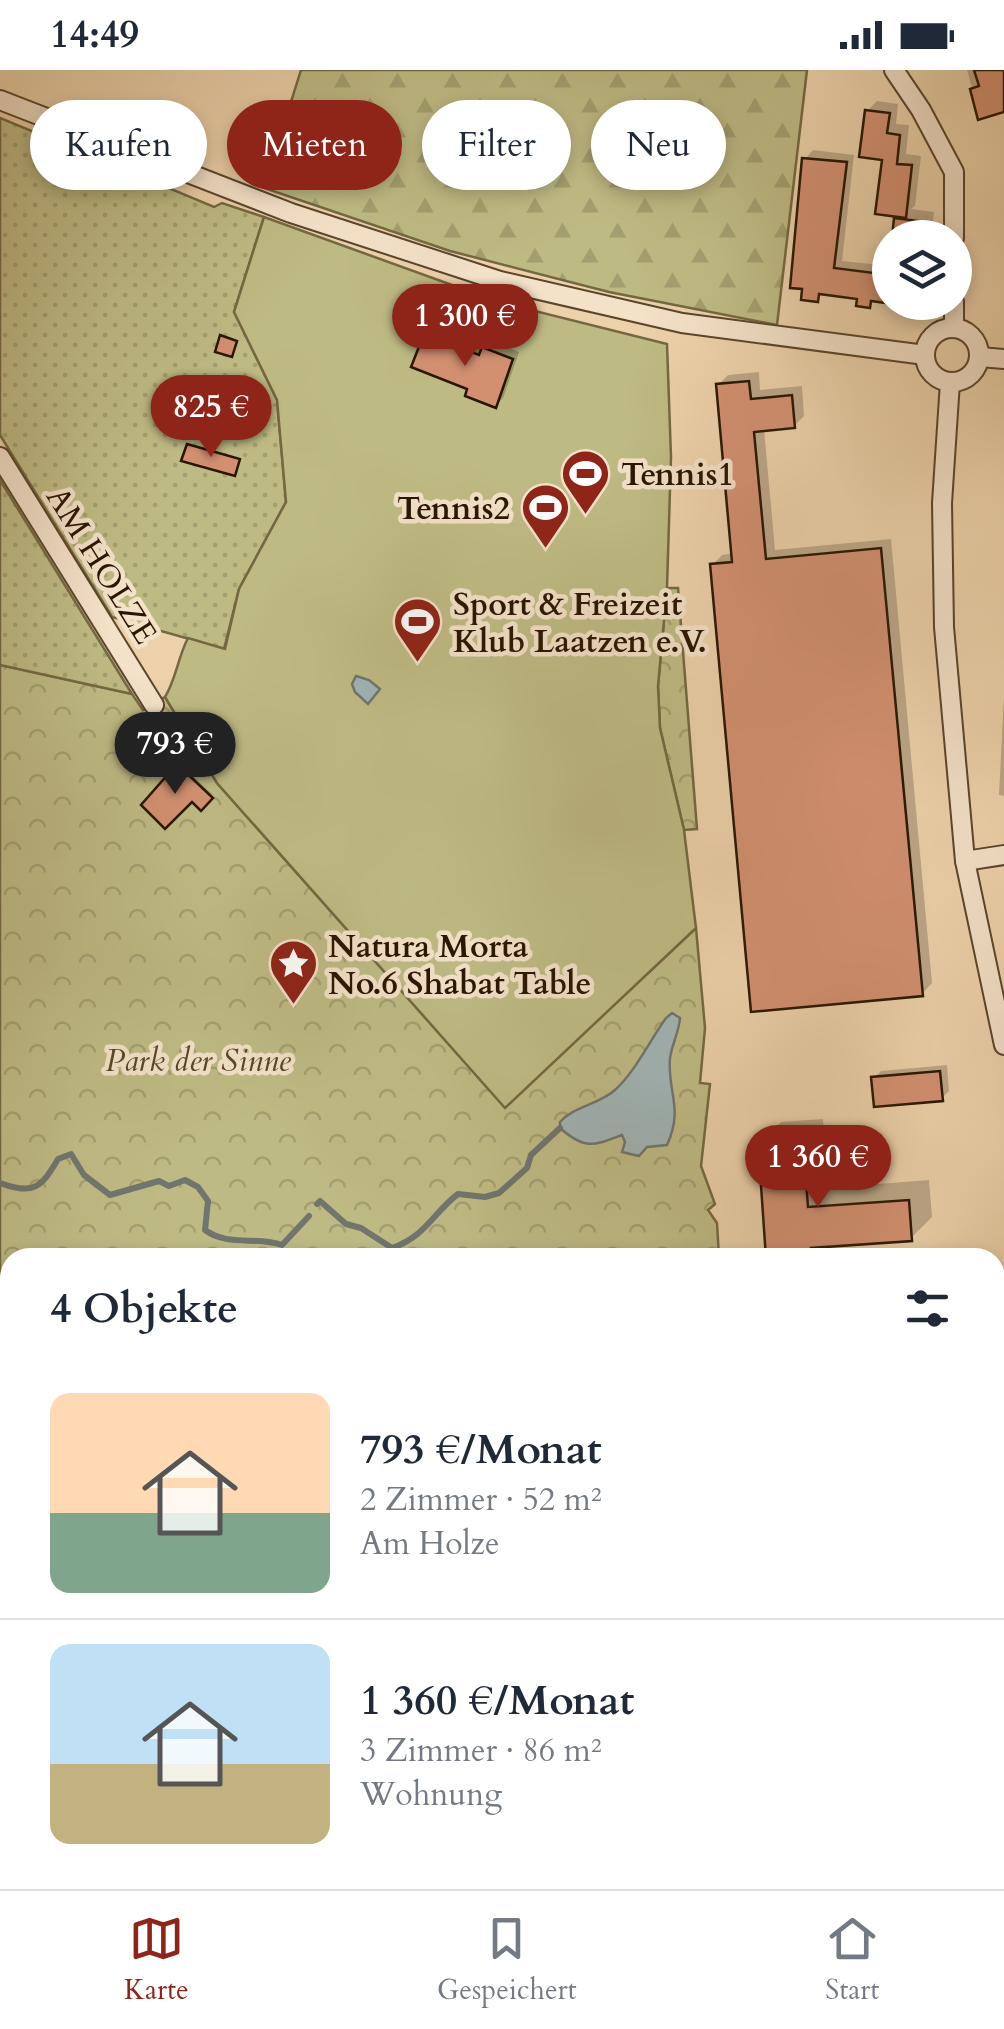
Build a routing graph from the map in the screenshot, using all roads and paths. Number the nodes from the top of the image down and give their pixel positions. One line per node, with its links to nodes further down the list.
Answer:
1 (894, 70): 3 (street)
2 (0, 100): 6 (street)
3 (954, 220)
4 (954, 320): 5 (street)
5 (954, 328): 6 (street); 7 (street)
6 (925, 355): 9 (street)
7 (980, 357): 8 (street); 9 (street)
8 (1004, 359)
9 (950, 382): 13 (street)
10 (0, 457): 11 (street, AM HOLZE)
11 (154, 704)
12 (1004, 855): 13 (street)
13 (965, 861): 14 (street)
14 (1004, 1045)

